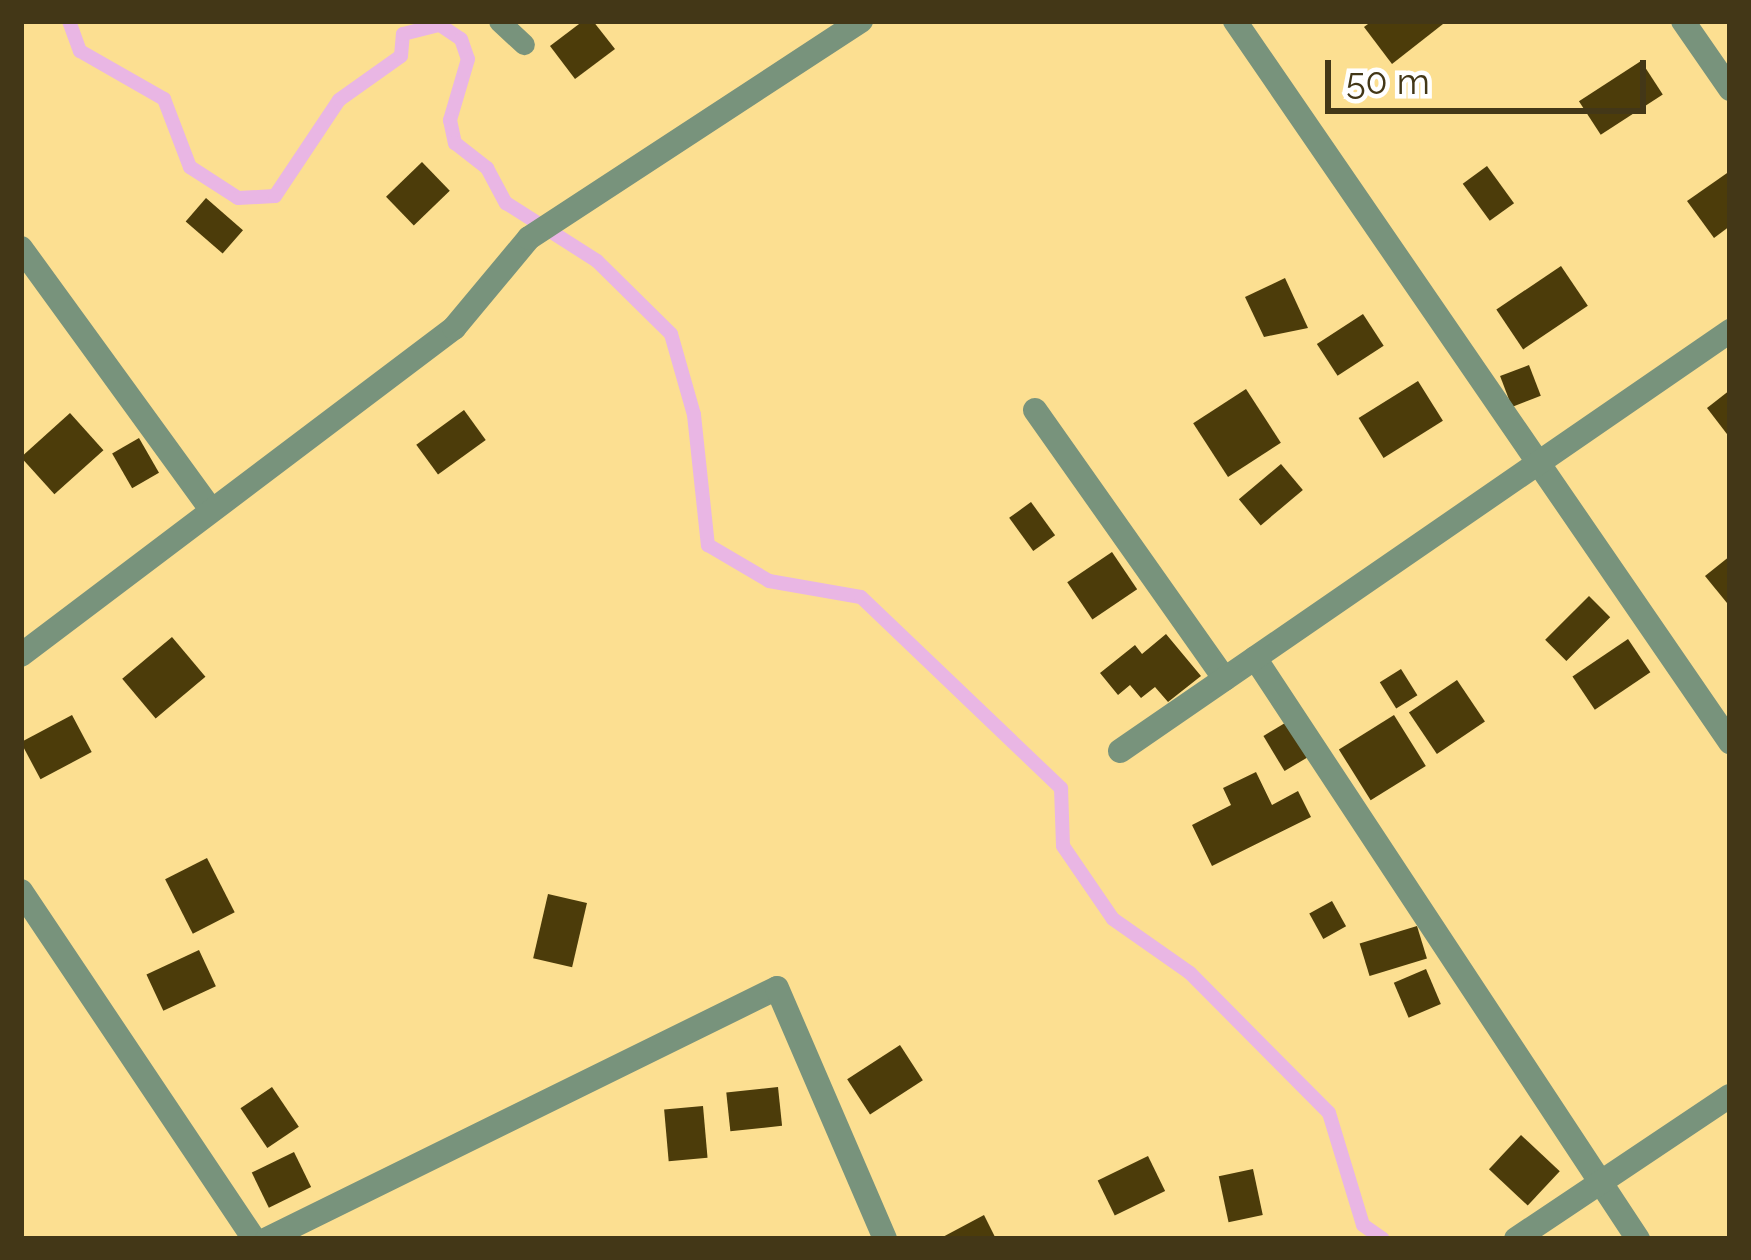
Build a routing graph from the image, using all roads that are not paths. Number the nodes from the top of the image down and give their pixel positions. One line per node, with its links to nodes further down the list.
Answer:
1 (499, 21): 7 (lane)
2 (812, 21): 6 (street)
3 (861, 21): 6 (street)
4 (1235, 21): 12 (street)
5 (1683, 21): 8 (street)
6 (829, 42): 13 (street)
7 (524, 44)
8 (1730, 89)
9 (21, 248): 13 (street)
10 (1730, 331): 12 (street)
11 (1035, 410): 16 (street)
12 (1537, 464): 15 (street); 17 (street)
13 (210, 508): 14 (street)
14 (21, 655)
15 (1255, 658): 16 (street); 21 (street)
16 (1225, 679): 18 (street)
17 (1730, 742)
18 (1120, 751)
19 (21, 891): 22 (street)
20 (1730, 1096): 21 (street)
21 (1604, 1186): 25 (street); 26 (street)
22 (254, 1239)
23 (267, 1239): 24 (street)
24 (885, 1239)
25 (1516, 1239)
26 (1638, 1239)

